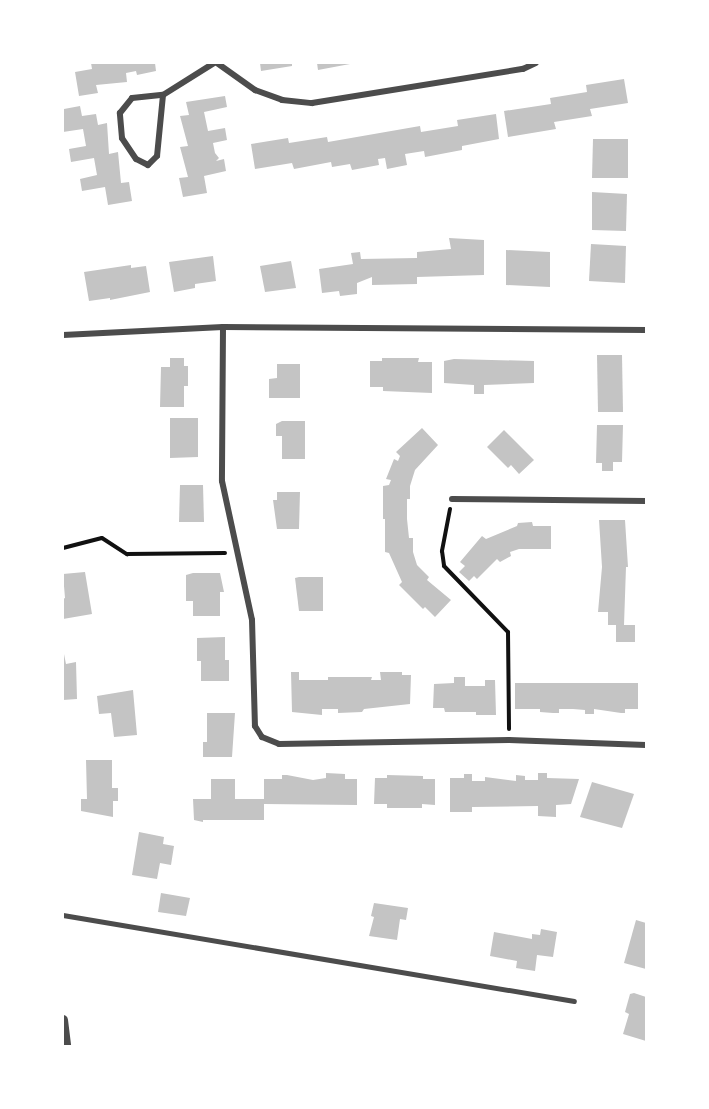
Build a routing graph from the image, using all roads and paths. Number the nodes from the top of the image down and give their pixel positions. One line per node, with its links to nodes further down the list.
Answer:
1 (215, 63): 2 (street); 3 (street)
2 (536, 63)
3 (163, 95): 3 (street)
4 (223, 327): 5 (street); 6 (street); 10 (street)
5 (646, 330)
6 (63, 335)
7 (452, 499): 8 (street); 11 (path)
8 (646, 501)
9 (63, 548): 10 (path)
10 (238, 553): 11 (street)
11 (509, 740): 12 (street)
12 (646, 745)
13 (63, 915): 14 (lane)
14 (574, 1002)
15 (63, 1020): 16 (street)
16 (66, 1046)

